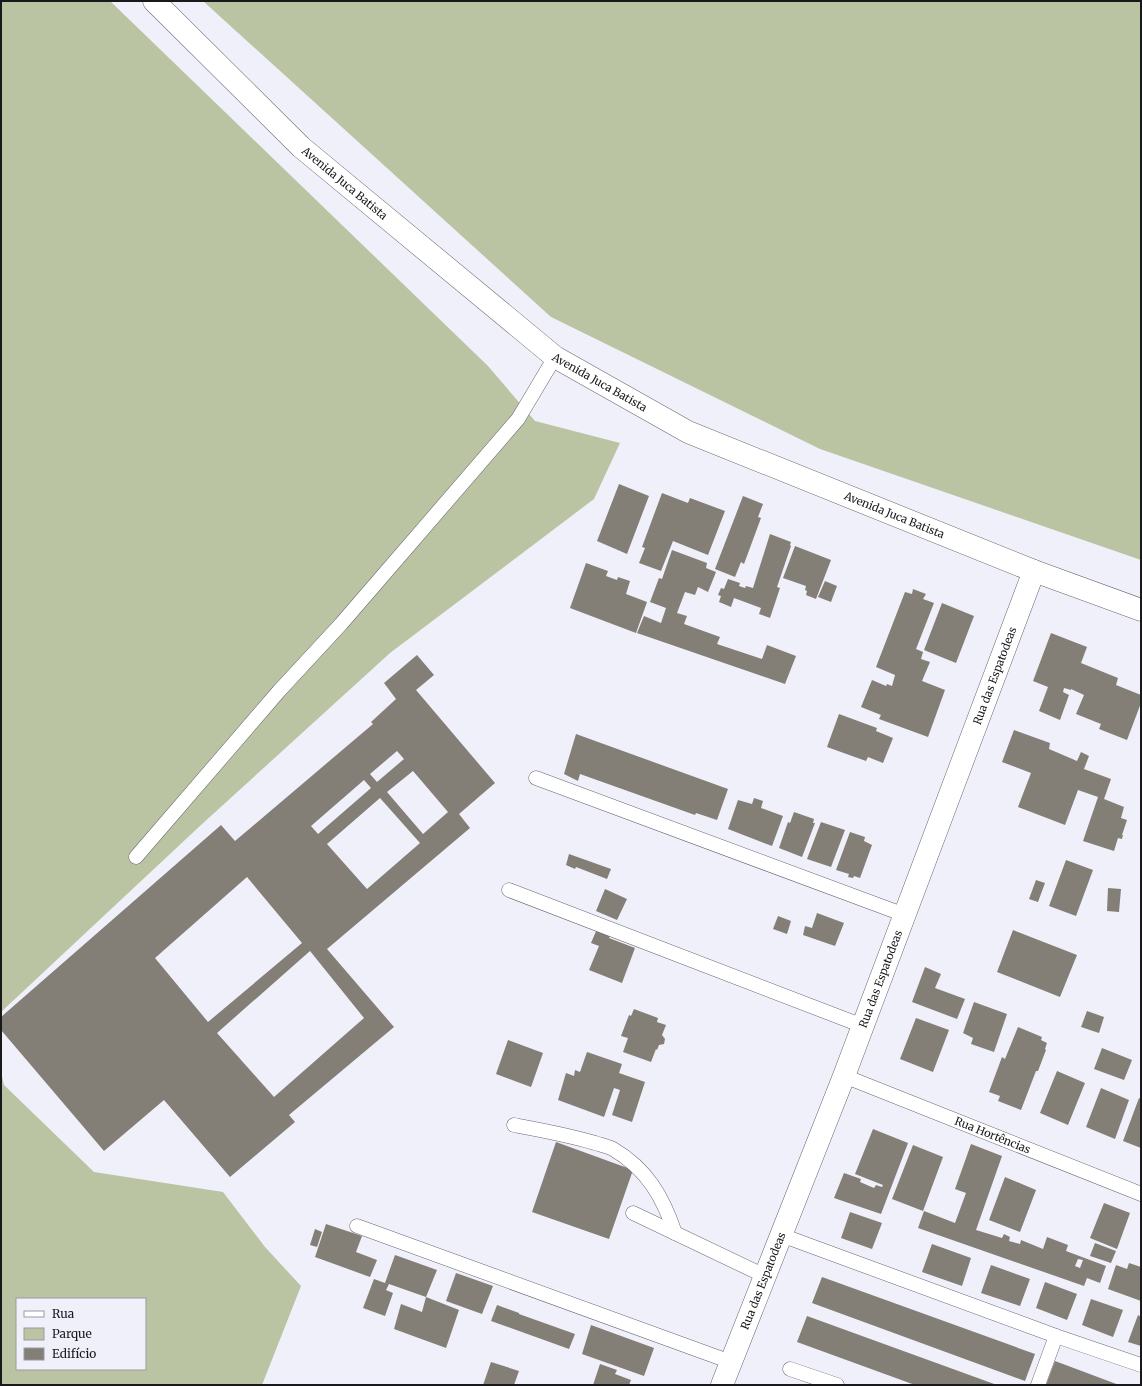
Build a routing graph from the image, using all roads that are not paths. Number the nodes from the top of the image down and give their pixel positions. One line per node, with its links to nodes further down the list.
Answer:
1 (154, 1): 2 (main road, Avenida Juca Batista)
2 (555, 357): 3 (main road, Avenida Juca Batista); 6 (lane)
3 (1034, 571): 4 (main road, Avenida Juca Batista); 8 (main road, Rua das Espatodeas)
4 (1141, 610)
5 (536, 778): 8 (lane)
6 (136, 857)
7 (509, 890): 9 (lane)
8 (905, 915): 9 (main road, Rua das Espatodeas)
9 (863, 1026): 10 (main road, Rua das Espatodeas)
10 (844, 1076): 12 (lane, Rua Hortências); 16 (main road, Rua das Espatodeas)
11 (514, 1124): 15 (lane)
12 (1141, 1194)
13 (634, 1213): 15 (lane)
14 (356, 1226): 19 (lane)
15 (676, 1233): 17 (lane)
16 (781, 1235): 17 (main road, Rua das Espatodeas); 18 (lane)
17 (765, 1276): 19 (main road, Rua das Espatodeas)
18 (1056, 1336): 20 (lane); 24 (lane)
19 (731, 1362): 22 (main road, Rua das Espatodeas)
20 (1141, 1365)
21 (790, 1369): 23 (lane)
22 (722, 1385)
23 (837, 1385)
24 (1038, 1385)

